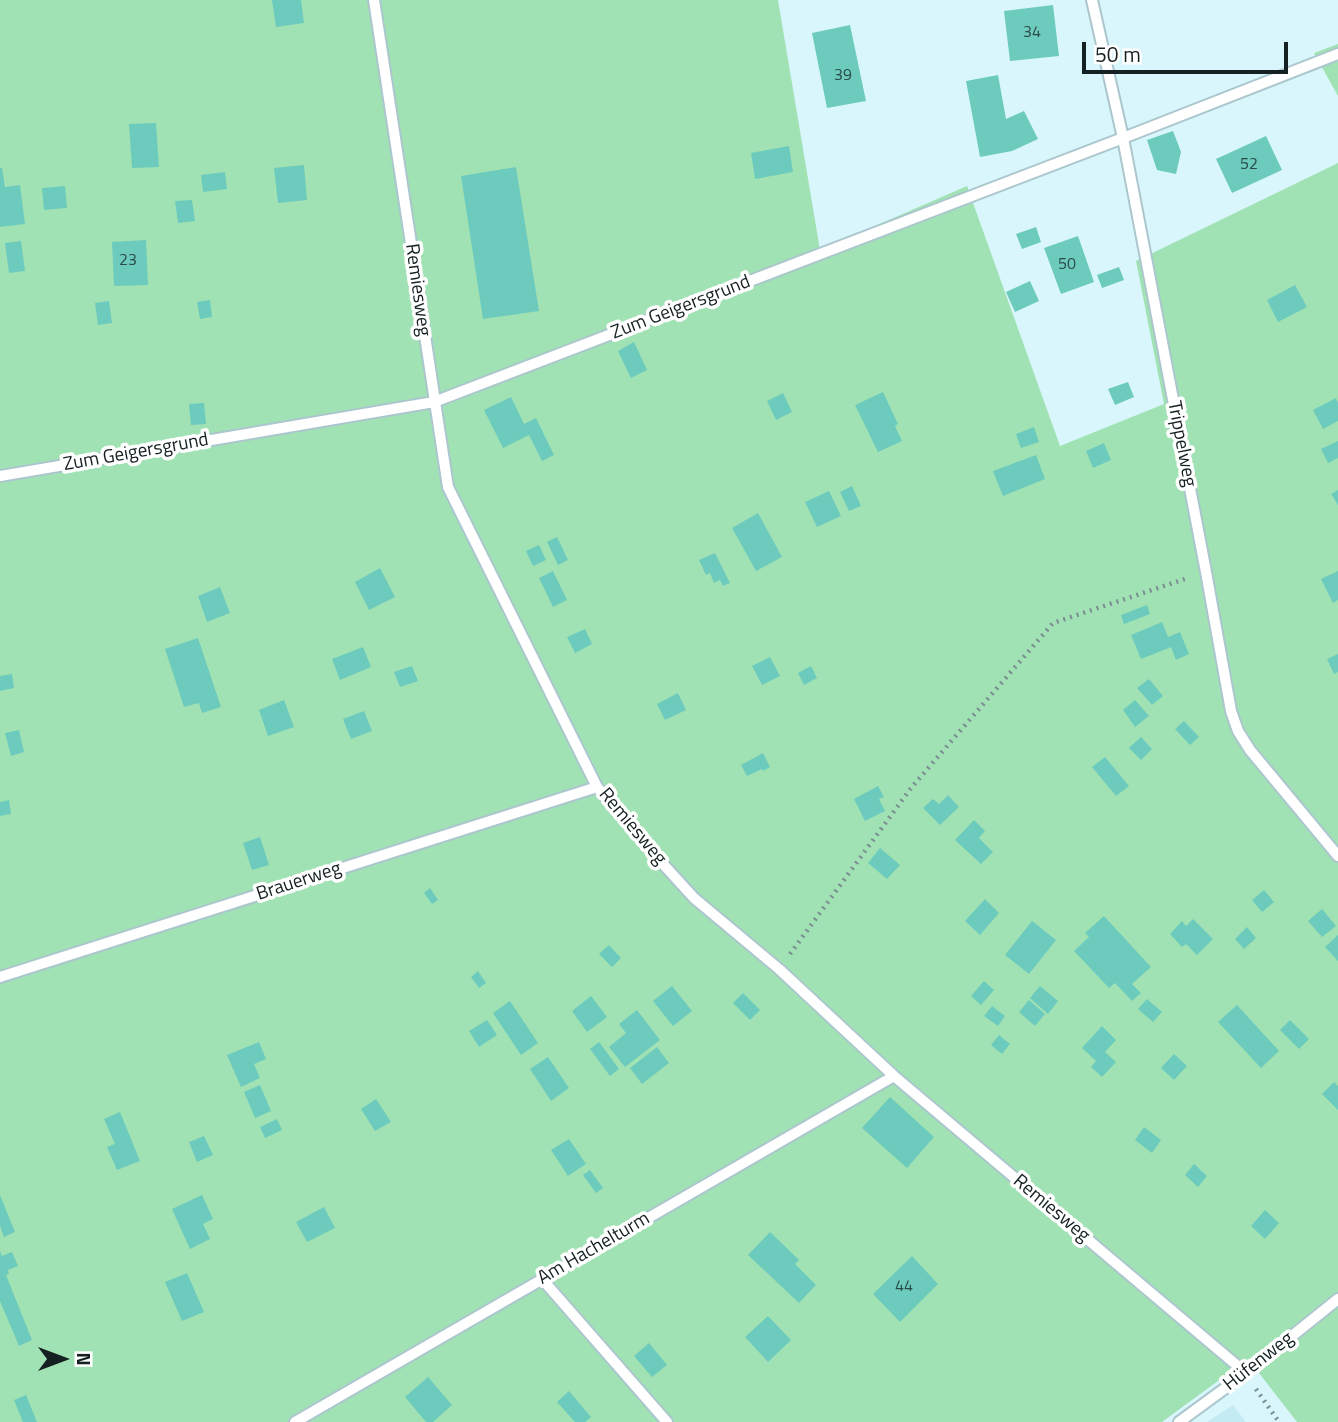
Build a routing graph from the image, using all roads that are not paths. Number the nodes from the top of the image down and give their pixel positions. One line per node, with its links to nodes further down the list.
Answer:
1 (374, 0): 5 (lane, Remiesweg)
2 (1092, 0): 4 (lane, Trippelweg)
3 (1338, 54): 4 (lane, Zum Geigersgrund)
4 (1123, 138): 5 (lane, Zum Geigersgrund); 8 (lane, Trippelweg)
5 (434, 402): 6 (lane, Zum Geigersgrund); 7 (lane, Remiesweg)
6 (0, 476)
7 (597, 787): 9 (lane, Brauerweg); 10 (lane, Remiesweg)
8 (1338, 856)
9 (0, 977)
10 (894, 1076): 11 (lane, Am Hachelturm); 13 (lane, Remiesweg)
11 (542, 1279): 14 (lane, Am Hachelturm); 15 (lane)
12 (1338, 1299): 13 (lane, Hüfenweg)
13 (1246, 1373): 16 (lane, Hüfenweg)
14 (295, 1422)
15 (667, 1422)
16 (1179, 1422)

